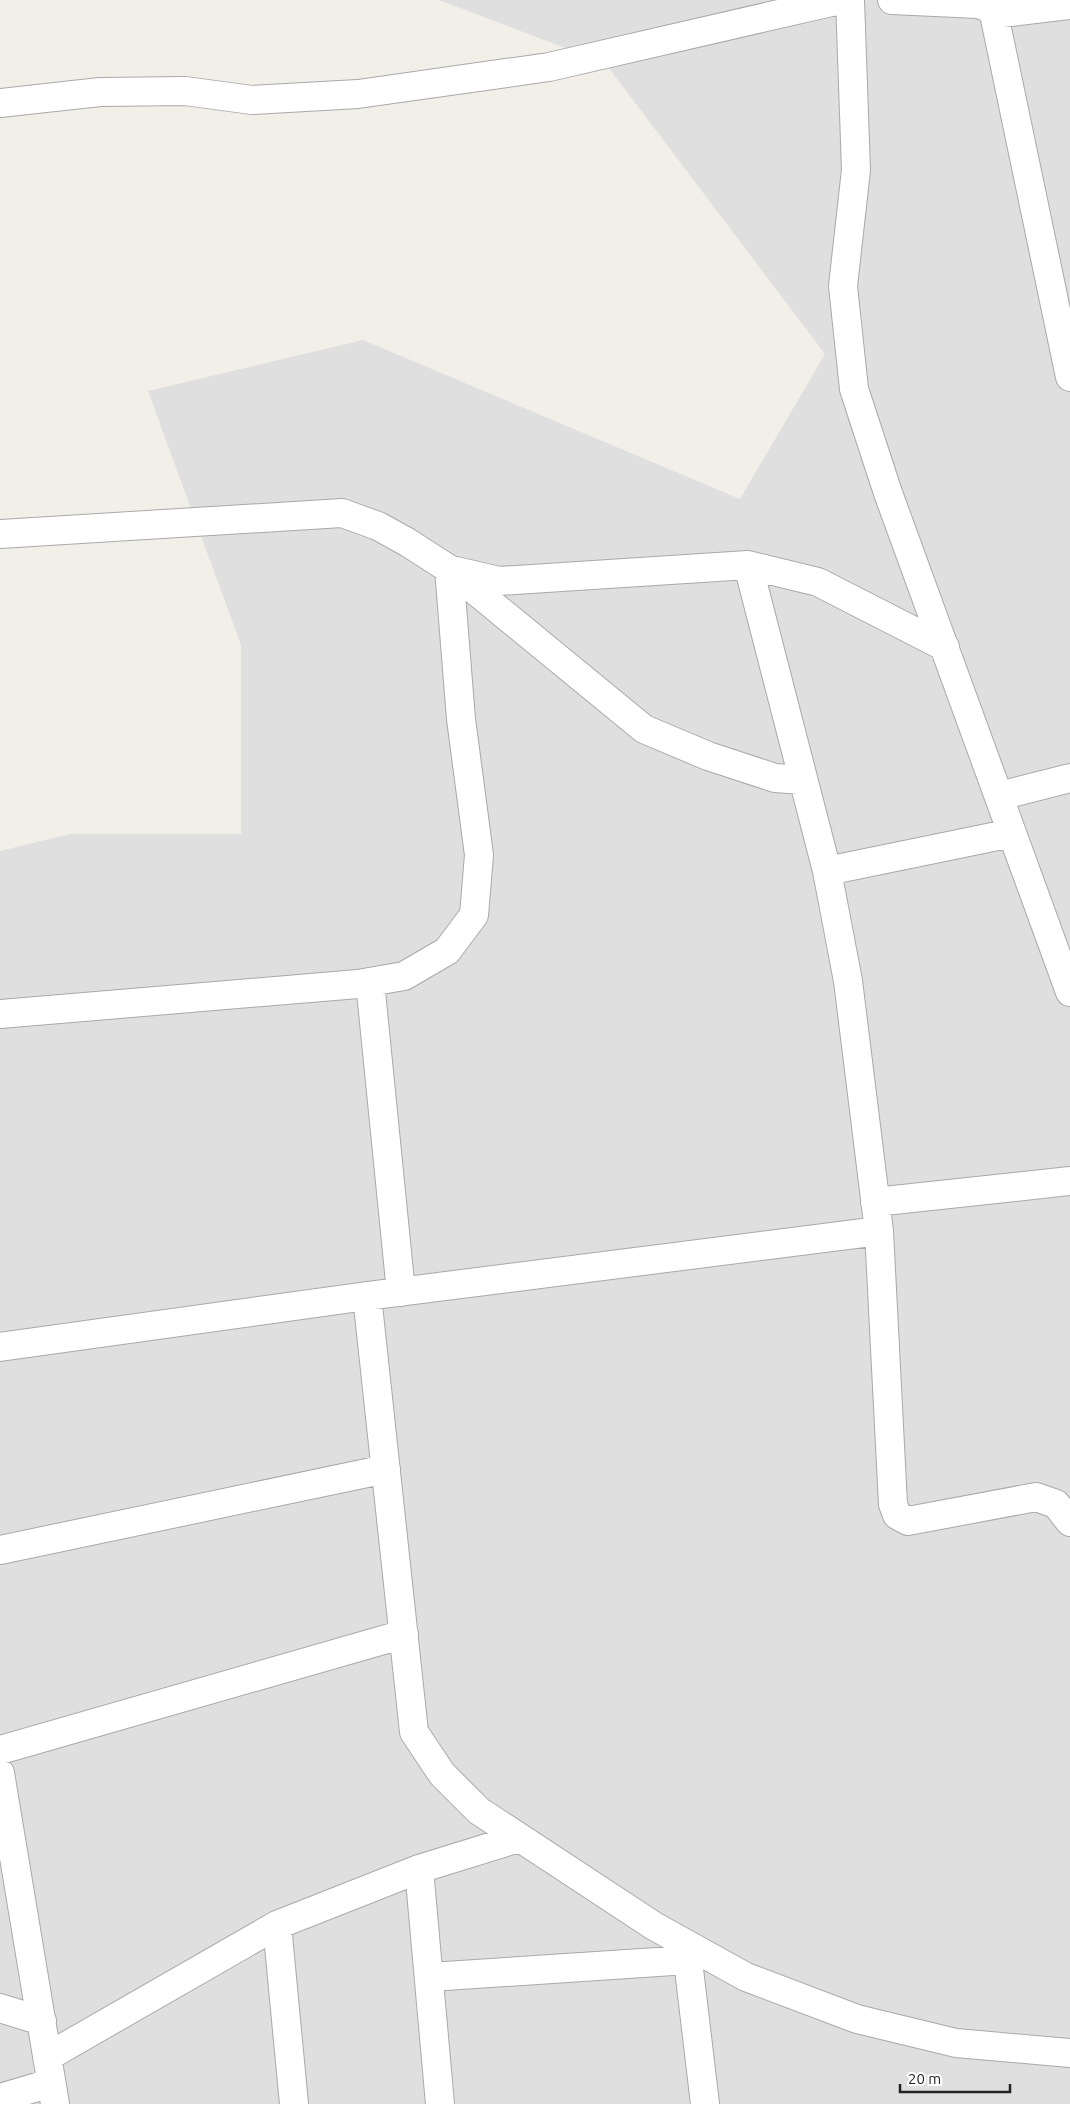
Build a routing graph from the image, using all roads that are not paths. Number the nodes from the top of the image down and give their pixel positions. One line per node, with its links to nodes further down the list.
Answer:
1 (840, 0): 6 (street)
2 (850, 0): 11 (street)
3 (892, 0): 5 (street)
4 (1070, 5): 5 (street)
5 (994, 14): 7 (street)
6 (0, 103)
7 (1070, 377)
8 (0, 534): 10 (street)
9 (748, 565): 10 (street); 11 (street); 13 (street)
10 (449, 569): 13 (street); 17 (street)
11 (945, 647): 14 (street)
12 (1070, 778): 14 (street)
13 (803, 780): 16 (street)
14 (999, 796): 15 (street)
15 (1012, 833): 16 (street); 18 (street)
16 (827, 871): 21 (street)
17 (370, 982): 19 (street); 23 (street)
18 (1070, 992)
19 (0, 1014)
20 (1070, 1181): 21 (street)
21 (875, 1202): 22 (street)
22 (879, 1230): 23 (street); 27 (street)
23 (402, 1292): 24 (street)
24 (367, 1296): 25 (street); 26 (street)
25 (0, 1347)
26 (386, 1469): 28 (street); 29 (street)
27 (1070, 1522)
28 (0, 1550)
29 (404, 1634): 30 (street); 32 (street)
30 (0, 1750)
31 (1, 1780): 38 (street)
32 (519, 1838): 33 (street); 35 (street)
33 (420, 1869): 34 (street); 36 (street)
34 (277, 1925): 42 (street); 44 (street)
35 (687, 1952): 36 (street); 39 (street); 46 (street)
36 (430, 1978): 45 (street)
37 (0, 2008): 38 (street)
38 (42, 2022): 42 (street)
39 (1035, 2051): 40 (street); 41 (street)
40 (1070, 2053)
41 (1070, 2069)
42 (51, 2081): 43 (street)
43 (0, 2098)
44 (294, 2104)
45 (440, 2104)
46 (705, 2104)

